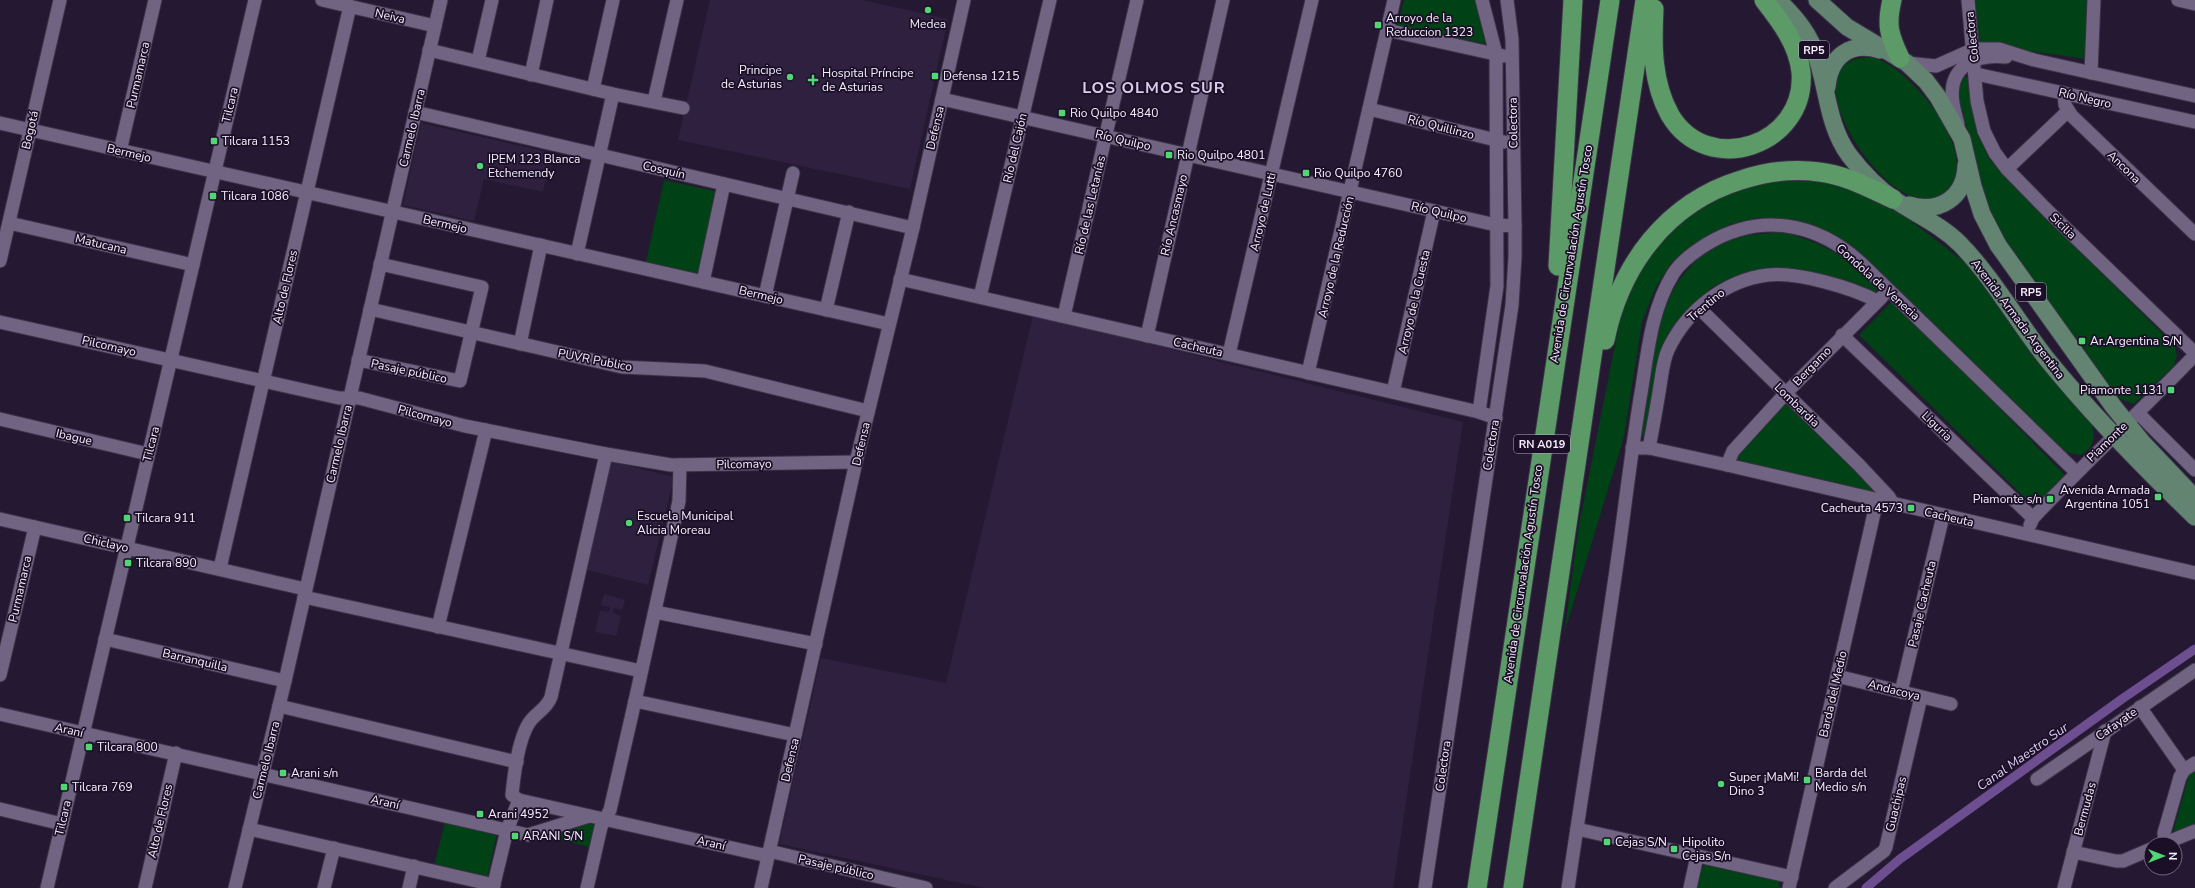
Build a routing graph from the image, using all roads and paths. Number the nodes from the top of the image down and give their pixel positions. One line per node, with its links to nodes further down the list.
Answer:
1 (60, 0): 56 (street, Bogotá)
2 (155, 0): 61 (street, Purmamarca)
3 (255, 0): 65 (street, Tilcara)
4 (322, 0): 30 (street, Neiva)
5 (441, 0): 31 (street, Carmelo Ibarra)
6 (492, 0): 38 (street)
7 (547, 0): 41 (street)
8 (613, 0): 42 (street)
9 (677, 0): 47 (street)
10 (964, 0): 46 (street, Defensa)
11 (1050, 0): 53 (street, Río del Cajón)
12 (1137, 0): 57 (street, Río de las Letanías)
13 (1223, 0): 63 (street, Río Ancasmayo)
14 (1312, 0): 67 (street, Arroyo de Lutti)
15 (1394, 0): 32 (street, Arroyo de la Reducción)
16 (1482, 0): 34 (street)
17 (1507, 0): 36 (street, Colectora)
18 (1573, 0): 149 (highway)
19 (1610, 0): 149 (highway, Avenida de Circunvalación Agustín Tosco / RN A019)
20 (1645, 0): 122 (highway, RN A019)
21 (1655, 0): 22 (highway)
22 (1764, 0)
23 (1778, 0): 50 (main road, Avenida Armada Argentina / RP5)
24 (1817, 0): 37 (main road, Avenida Armada Argentina)
25 (1892, 0): 37 (highway)
26 (1968, 0): 35 (street, Colectora)
27 (2094, 0): 39 (street)
28 (2178, 0): 29 (street)
29 (2195, 4)
30 (350, 6): 31 (street, Neiva); 70 (street, Alto de Flores)
31 (435, 26): 33 (street, Carmelo Ibarra)
32 (1387, 30): 34 (street); 49 (street, Arroyo de la Reducción)
33 (429, 50): 38 (street); 52 (street, Carmelo Ibarra)
34 (1496, 54): 36 (street); 58 (street)
35 (1974, 54): 37 (street); 39 (street); 40 (street, Colectora); 59 (street)
36 (1512, 58): 60 (street, Colectora)
37 (1900, 58): 50 (main road, Avenida Armada Argentina); 59 (main road, Avenida Armada Argentina)
38 (478, 61): 41 (street)
39 (2091, 73): 45 (street)
40 (1976, 74): 43 (street, Río Negro); 64 (street, Sicilia)
41 (531, 75): 42 (street)
42 (592, 89): 44 (street)
43 (2064, 93): 51 (street); 54 (street, Río Negro)
44 (613, 94): 47 (street); 62 (street)
45 (2195, 96)
46 (942, 99): 53 (street, Río Quilpo); 79 (street, Defensa)
47 (654, 101): 48 (street)
48 (683, 108)
49 (1369, 109): 58 (street, Río Quillinzo); 69 (street, Arroyo de la Reducción)
50 (1828, 111): 72 (main road, Avenida Armada Argentina)
51 (2068, 111): 64 (street); 80 (street, Ancona)
52 (415, 112): 62 (street, Cosquín); 74 (street, Carmelo Ibarra)
53 (1022, 116): 57 (street, Río Quilpo); 90 (street, Río del Cajón)
54 (2195, 122)
55 (0, 123): 56 (street, Bermejo)
56 (30, 130): 61 (street, Bermejo); 76 (street, Bogotá)
57 (1106, 136): 63 (street, Río Quilpo); 95 (street, Río de las Letanías)
58 (1497, 141): 60 (street, Río Quillinzo); 77 (street)
59 (1963, 143): 72 (main road, Avenida Armada Argentina); 114 (main road, Avenida Armada Argentina / RP5)
60 (1513, 144): 78 (street, Colectora)
61 (120, 150): 65 (street, Bermejo)
62 (599, 155): 68 (street, Cosquín); 82 (street)
63 (1188, 155): 67 (street, Río Quilpo); 100 (street, Río Ancasmayo)
64 (2007, 169): 103 (street, Sicilia)
65 (215, 172): 70 (street, Bermejo); 85 (street, Tilcara)
66 (794, 173): 71 (street)
67 (1272, 174): 69 (street, Río Quilpo); 102 (street, Arroyo de Lutti)
68 (724, 184): 71 (street, Cosquín); 87 (street)
69 (1351, 192): 73 (street, Río Quilpo); 106 (street, Arroyo de la Reducción)
70 (307, 193): 74 (street, Bermejo); 107 (street, Alto de Flores)
71 (788, 198): 75 (street, Cosquín); 89 (street)
72 (1895, 200): 117 (main road, Avenida Armada Argentina / RP5); 122 (highway)
73 (1434, 211): 77 (street, Río Quilpo); 108 (street, Arroyo de la Cuesta)
74 (393, 212): 81 (street, Bermejo); 84 (street, Carmelo Ibarra)
75 (849, 212): 79 (street, Cosquín); 94 (street)
76 (9, 223): 83 (street, Bogotá); 85 (street, Matucana)
77 (1496, 225): 78 (street, Río Quilpo); 112 (street)
78 (1515, 226): 113 (street, Colectora)
79 (913, 228): 86 (street, Defensa)
80 (2195, 234)
81 (541, 245): 82 (street, Bermejo); 101 (street)
82 (577, 254): 87 (street, Bermejo)
83 (0, 261)
84 (380, 264): 93 (street, Carmelo Ibarra); 98 (street)
85 (193, 265): 104 (street, Tilcara)
86 (900, 279): 90 (street, Cacheuta); 97 (street, Defensa)
87 (703, 282): 89 (street, Bermejo)
88 (1889, 290): 91 (street, Bergamo); 118 (street, Gondola de Venecia); 127 (street, Gondola de Venecia)
89 (765, 296): 94 (street, Bermejo)
90 (980, 297): 95 (street, Cacheuta)
91 (1877, 301): 92 (street, Trentino); 99 (street, Bergamo)
92 (1699, 308): 109 (street, Lombardia); 119 (street, Trentino)
93 (370, 309): 98 (street, PUVR Publico); 105 (street, Carmelo Ibarra)
94 (826, 310): 97 (street, Bermejo)
95 (1064, 316): 100 (street, Cacheuta)
96 (0, 322): 104 (street, Pilcomayo)
97 (889, 324): 111 (street, Defensa)
98 (471, 333): 101 (street, PUVR Publico); 105 (street, Pasaje público)
99 (1842, 335): 109 (street, Bergamo); 133 (street, Liguria)
100 (1147, 336): 102 (street, Cacheuta)
101 (520, 344): 111 (street, PUVR Publico)
102 (1229, 354): 106 (street, Cacheuta)
103 (2195, 354): 114 (street, Piamonte)
104 (172, 360): 107 (street, Pilcomayo); 120 (street, Tilcara)
105 (358, 360): 110 (street, Carmelo Ibarra)
106 (1308, 372): 108 (street, Cacheuta)
107 (263, 381): 110 (street, Pilcomayo); 138 (street, Alto de Flores)
108 (1393, 392): 112 (street, Cacheuta)
109 (1785, 394): 124 (street, Bergamo); 130 (street, Lombardia)
110 (350, 398): 116 (street, Pilcomayo); 140 (street, Carmelo Ibarra)
111 (868, 411): 123 (street, Defensa)
112 (1479, 412): 113 (street, Cacheuta)
113 (1496, 418): 195 (street, Colectora)
114 (2133, 418): 117 (street, Piamonte); 126 (street); 128 (main road, Avenida Armada Argentina / RP5)
115 (0, 419): 120 (street, Ibague)
116 (486, 430): 121 (street, Pilcomayo); 142 (street)
117 (2113, 436): 127 (street, Piamonte); 132 (main road, Avenida Armada Argentina / RP5)
118 (1632, 448): 119 (street, Cacheuta); 174 (street)
119 (1649, 448): 124 (street, Cacheuta)
120 (148, 454): 137 (street, Tilcara)
121 (606, 454): 125 (street, Pilcomayo); 145 (street)
122 (1577, 454): 197 (highway, RN A019)
123 (856, 462): 125 (street, Pilcomayo); 144 (street, Defensa)
124 (1727, 465): 129 (street, Cacheuta)
125 (680, 466): 141 (street)
126 (2195, 470)
127 (2076, 472): 133 (street, Piamonte)
128 (2195, 498)
129 (1877, 500): 130 (street, Cacheuta); 150 (street, Barda del Medio)
130 (1893, 504): 131 (street, Cacheuta)
131 (1943, 516): 136 (street, Cacheuta); 152 (street, Pasaje Cacheuta)
132 (2195, 517)
133 (2033, 518): 136 (street, Piamonte)
134 (0, 519): 135 (street, Chiclayo)
135 (35, 526): 137 (street, Chiclayo); 148 (street, Purmamarca)
136 (2027, 534): 139 (street, Cacheuta)
137 (126, 547): 138 (street, Chiclayo); 143 (street, Tilcara)
138 (220, 568): 140 (street, Chiclayo)
139 (2195, 573)
140 (304, 593): 142 (street, Chiclayo); 151 (street, Carmelo Ibarra)
141 (655, 612): 144 (street); 147 (street)
142 (438, 627): 145 (street, Chiclayo)
143 (105, 639): 151 (street, Barranquilla); 160 (street, Tilcara)
144 (816, 644): 161 (street, Defensa)
145 (560, 653): 147 (street, Chiclayo); 163 (street)
146 (2195, 670): 157 (street, Cafayate)
147 (641, 671): 154 (street)
148 (0, 675)
149 (1508, 675): 196 (highway, Avenida de Circunvalación Agustín Tosco / RN A019)
150 (1837, 676): 152 (street, Andacoya); 185 (street, Barda del Medio)
151 (285, 681): 156 (street, Carmelo Ibarra)
152 (1901, 692): 153 (street, Andacoya)
153 (1921, 697): 155 (street, Andacoya); 200 (street, Guachipas)
154 (635, 701): 161 (street); 171 (street)
155 (1951, 704)
156 (279, 706): 163 (street); 166 (street, Carmelo Ibarra)
157 (2140, 707): 159 (street, Cafayate); 165 (street)
158 (0, 714): 160 (street, Araní)
159 (2105, 731): 167 (street, Cafayate); 180 (street, Bermudas)
160 (84, 733): 162 (street, Araní); 172 (street, Tilcara)
161 (795, 735): 182 (street, Defensa)
162 (176, 753): 166 (street, Araní); 188 (street, Alto de Flores)
163 (517, 762): 168 (street)
164 (2195, 763): 165 (street)
165 (2184, 770): 177 (street)
166 (262, 773): 173 (street, Carmelo Ibarra); 175 (street, Araní)
167 (2037, 779)
168 (519, 800): 170 (street); 175 (street)
169 (0, 809): 172 (street)
170 (589, 816): 171 (street, Araní); 175 (street, Araní)
171 (605, 820): 182 (street, Araní); 192 (street)
172 (62, 824): 187 (street, Tilcara)
173 (249, 829): 179 (street); 189 (street, Carmelo Ibarra)
174 (1577, 829): 183 (street); 198 (street)
175 (507, 830): 186 (street)
176 (2195, 830): 178 (street)
177 (2164, 836)
178 (2182, 836)
179 (334, 848): 184 (street); 190 (street)
180 (2073, 852): 181 (street); 201 (street, Bermudas)
181 (2143, 852)
182 (768, 854): 193 (street, Defensa); 194 (street, Pasaje público)
183 (1697, 856): 185 (street); 199 (street)
184 (414, 866): 186 (street); 191 (street)
185 (1790, 882)
186 (494, 886)
187 (47, 888)
188 (145, 888)
189 (235, 888)
190 (324, 888)
191 (409, 888)
192 (588, 888)
193 (760, 888)
194 (926, 888)
195 (1425, 888)
196 (1477, 888)
197 (1513, 888)
198 (1568, 888)
199 (1690, 888)
200 (1835, 888)
201 (2064, 888)

